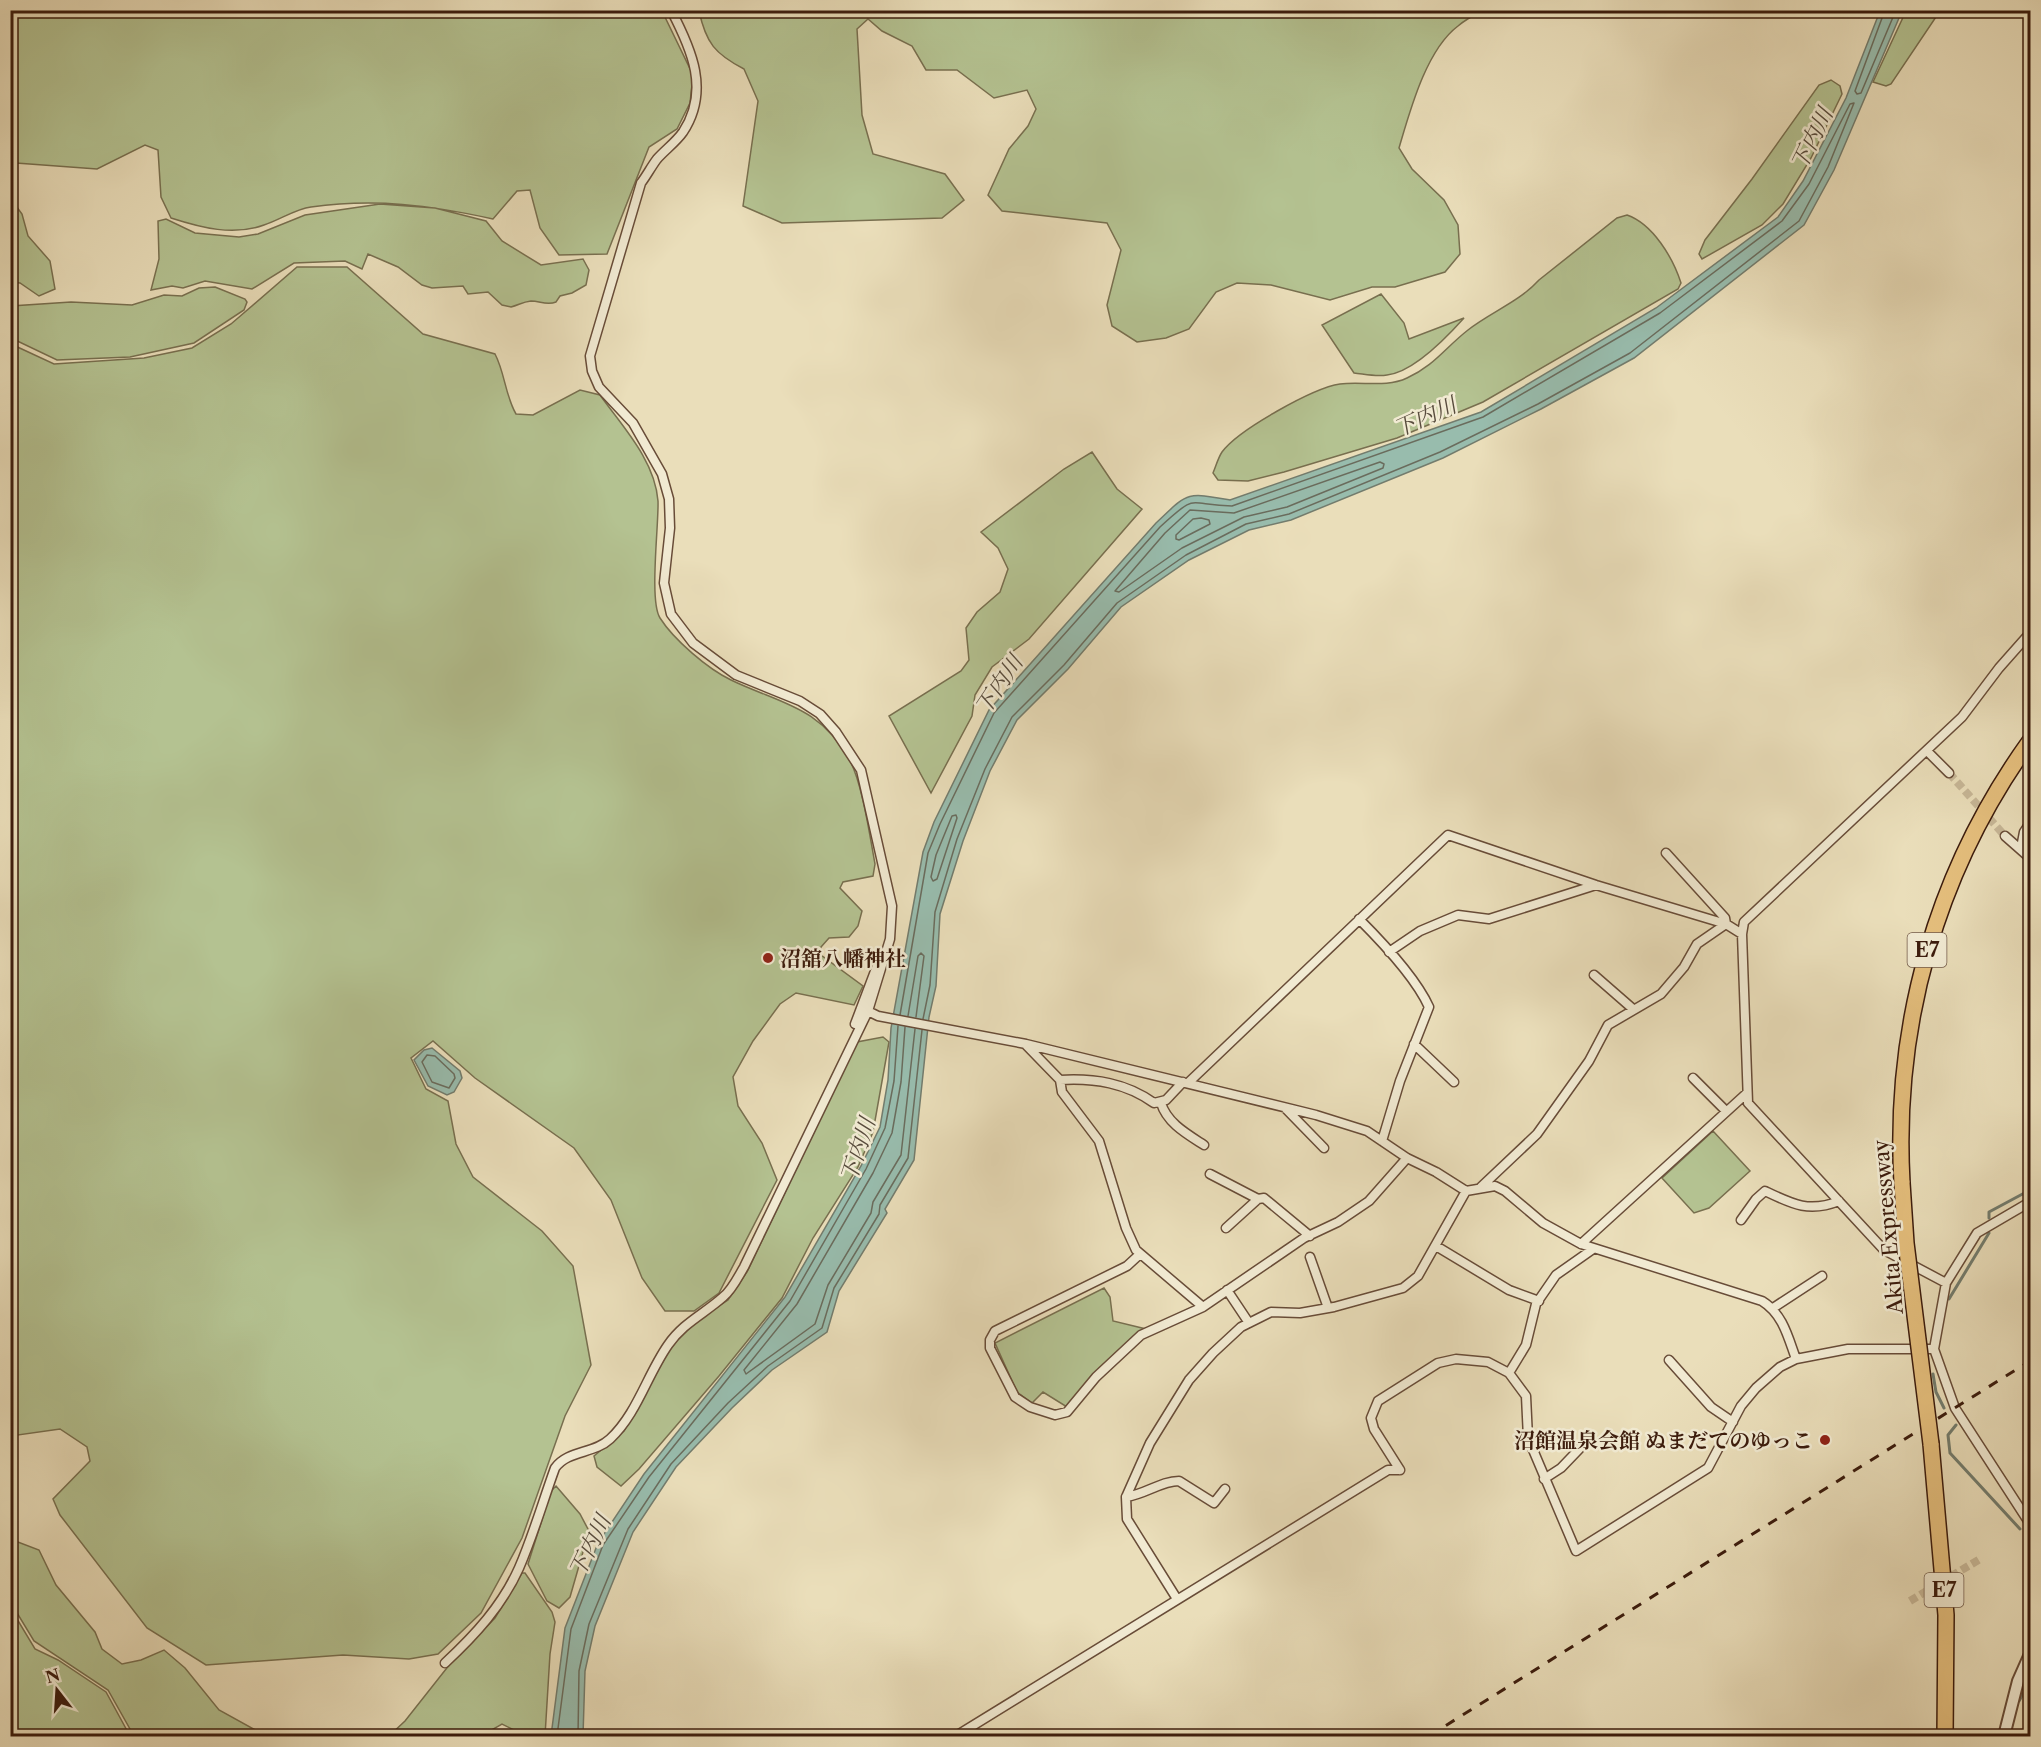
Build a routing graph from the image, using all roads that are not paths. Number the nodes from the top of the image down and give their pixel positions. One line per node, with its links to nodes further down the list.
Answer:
1 (671, 10): 15 (street)
2 (2031, 633): 4 (street)
3 (2031, 741): 71 (highway, Akita Expressway / E7, bridge)
4 (1927, 751): 5 (street); 14 (street)
5 (1949, 773)
6 (2031, 822): 8 (street)
7 (2005, 836): 8 (street)
8 (2021, 848): 10 (street)
9 (1665, 854): 13 (street)
10 (2031, 858)
11 (1596, 885): 12 (street); 13 (street); 16 (street)
12 (1359, 919): 16 (street); 25 (street)
13 (1726, 924): 14 (street); 18 (street)
14 (1742, 934): 27 (street)
15 (890, 939): 19 (street); 20 (street)
16 (1389, 952): 22 (street)
17 (1594, 975): 18 (street)
18 (1633, 1009): 36 (street)
19 (868, 1011): 21 (street); 69 (street)
20 (855, 1024)
21 (1026, 1044): 24 (street); 25 (street)
22 (1414, 1044): 26 (street); 31 (street)
23 (1694, 1078): 30 (street)
24 (1060, 1080): 28 (street); 47 (street)
25 (1185, 1082): 28 (street); 29 (street)
26 (1454, 1082)
27 (1748, 1093): 30 (street); 39 (street)
28 (1161, 1103): 32 (street)
29 (1284, 1108): 31 (street); 33 (street)
30 (1726, 1111): 44 (street)
31 (1382, 1141): 34 (street)
32 (1204, 1145)
33 (1324, 1149)
34 (1407, 1158): 37 (street); 43 (street)
35 (1210, 1174): 38 (street)
36 (1481, 1187): 37 (street); 44 (street)
37 (1466, 1191): 45 (street)
38 (1258, 1199): 42 (street); 43 (street)
39 (1839, 1201): 41 (street); 50 (street)
40 (2031, 1202): 50 (street)
41 (1741, 1220)
42 (1226, 1228)
43 (1310, 1236): 51 (street)
44 (1581, 1244): 46 (street)
45 (1436, 1246): 52 (street); 54 (street)
46 (1593, 1249): 52 (street); 55 (street)
47 (1140, 1254): 53 (street); 53 (street)
48 (1310, 1257): 54 (street)
49 (1822, 1276): 55 (street)
50 (1946, 1282): 57 (street)
51 (1227, 1290): 53 (street); 56 (street)
52 (1539, 1301): 60 (street)
53 (1203, 1307)
54 (1328, 1308): 56 (street)
55 (1773, 1308): 58 (street)
56 (1249, 1323): 65 (street)
57 (1934, 1349): 58 (street); 66 (street)
58 (1796, 1359): 61 (street)
59 (1669, 1360): 61 (street)
60 (1509, 1373): 63 (street); 67 (street)
61 (1733, 1422): 63 (street)
62 (1585, 1443): 63 (street)
63 (1544, 1479)
64 (1225, 1489): 65 (street)
65 (1126, 1497): 67 (street)
66 (2031, 1524)
67 (1177, 1599): 70 (street)
68 (2031, 1654): 72 (street)
69 (446, 1663)
70 (956, 1737)
71 (1945, 1737)
72 (2004, 1737)

